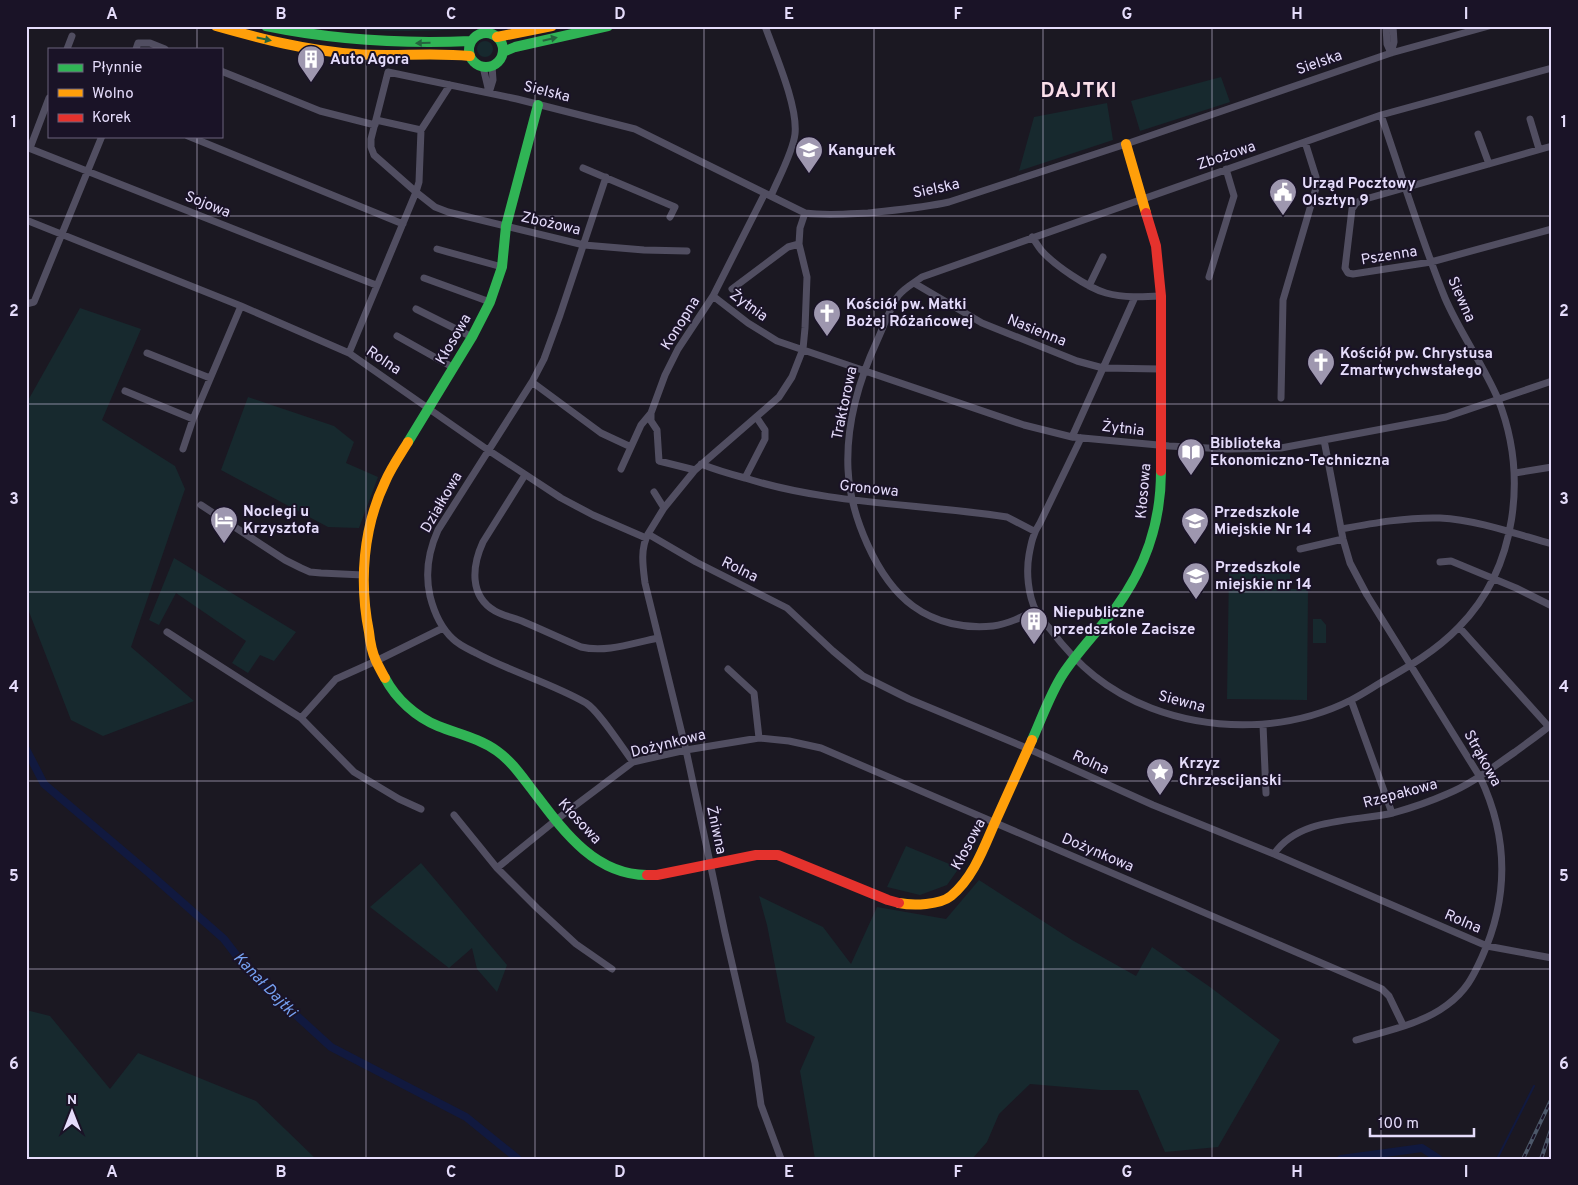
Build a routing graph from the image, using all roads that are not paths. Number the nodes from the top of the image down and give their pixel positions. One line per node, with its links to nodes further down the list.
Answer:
1 (216, 26): 17 (street, one-way to 17)
2 (266, 26): 11 (street, one-way to 2)
3 (552, 26): 10 (street)
4 (608, 26): 15 (street, one-way to 4)
5 (765, 26): 45 (street, Konopna)
6 (1386, 26): 16 (street)
7 (1393, 26): 16 (street)
8 (1489, 26): 16 (street, Sielska)
9 (72, 36): 12 (street)
10 (497, 37): 11 (street); 15 (street)
11 (472, 41): 17 (street)
12 (67, 48)
13 (136, 48): 14 (street)
14 (162, 48)
15 (503, 52): 18 (street)
16 (1391, 53): 34 (street, Sielska)
17 (470, 56): 18 (street)
18 (488, 66): 23 (street)
19 (1552, 68): 26 (street, Zbożowa)
20 (222, 71): 28 (street)
21 (388, 72): 22 (street, Sielska); 28 (street, Zbożowa)
22 (450, 85): 23 (street, Sielska); 29 (street)
23 (489, 93): 25 (street, Sielska)
24 (48, 100): 36 (street, Sojowa)
25 (538, 104): 45 (street, Sielska); 51 (street, Kłosowa)
26 (1381, 116): 33 (street, Zbożowa); 43 (street, Siewna)
27 (1530, 119): 37 (street)
28 (376, 123): 29 (street); 44 (street, Zbożowa)
29 (420, 130): 44 (street)
30 (1478, 134): 38 (street)
31 (101, 138): 41 (street)
32 (193, 138): 50 (street)
33 (1305, 142): 40 (street, Zbożowa); 88 (street)
34 (1126, 144): 46 (street, Kłosowa); 47 (street, Sielska)
35 (1552, 146): 37 (street, Pszenna)
36 (28, 147): 41 (street, Sojowa)
37 (1539, 149): 38 (street, Pszenna)
38 (1489, 164): 43 (street, Pszenna)
39 (583, 168): 42 (street)
40 (1226, 169): 46 (street, Zbożowa); 62 (street)
41 (87, 170): 53 (street); 65 (street, Sojowa)
42 (606, 177): 48 (street); 56 (street, Działkowa)
43 (1406, 188): 60 (street, Siewna); 60 (street, Pszenna)
44 (416, 192): 50 (street); 51 (street, Zbożowa)
45 (768, 194): 47 (street, Sielska); 68 (street, Konopna)
46 (1142, 198): 54 (street, Zbożowa); 69 (street, Kłosowa)
47 (805, 213): 55 (street, Żniwna)
48 (670, 217)
49 (26, 220): 53 (street, Rolna)
50 (403, 224): 65 (street)
51 (506, 226): 56 (street, Zbożowa); 61 (street, Kłosowa)
52 (1552, 229): 60 (street, Pszenna)
53 (62, 234): 72 (street); 73 (street, Rolna)
54 (1032, 237): 64 (street, Zbożowa); 66 (street)
55 (799, 244): 67 (street); 77 (street, Żniwna)
56 (584, 245): 58 (street, Zbożowa); 86 (street, Działkowa)
57 (437, 249): 61 (street)
58 (688, 252)
59 (1103, 256): 66 (street)
60 (1432, 262): 89 (street, Siewna)
61 (502, 267): 71 (street, Kłosowa)
62 (1209, 277)
63 (424, 278): 71 (street)
64 (914, 283): 81 (street, Nasienna); 83 (street, Traktorowa)
65 (376, 285): 79 (street)
66 (1089, 286): 70 (street)
67 (732, 289)
68 (713, 296): 77 (street, Żytnia); 91 (street, Konopna)
69 (1161, 296): 70 (street); 82 (street, Kłosowa)
70 (1135, 297): 81 (street)
71 (490, 302): 76 (street, Kłosowa)
72 (26, 304)
73 (241, 306): 79 (street, Rolna); 84 (street)
74 (416, 309): 76 (street)
75 (397, 336): 80 (street)
76 (472, 337): 80 (street, Kłosowa)
77 (803, 349): 83 (street, Żytnia); 92 (street, Żniwna)
78 (147, 353): 84 (street)
79 (349, 353): 90 (street, Rolna)
80 (454, 368): 90 (street, Kłosowa)
81 (1103, 368): 82 (street, Nasienna); 94 (street)
82 (1160, 369): 97 (street, Kłosowa)
83 (864, 370): 94 (street, Żytnia); 109 (street, Traktorowa)
84 (210, 378): 93 (street)
85 (1552, 381): 89 (street, Żytnia)
86 (532, 382): 98 (street); 100 (street, Działkowa)
87 (125, 391): 93 (street)
88 (1280, 398)
89 (1498, 400): 96 (street, Żytnia); 105 (street, Siewna)
90 (428, 407): 100 (street, Rolna); 120 (street, Kłosowa)
91 (651, 413): 98 (street, Konopna); 104 (street)
92 (756, 418): 101 (street, Żniwna); 107 (street)
93 (193, 419): 99 (street)
94 (1072, 437): 95 (street, Żytnia)
95 (1081, 438): 97 (street, Żytnia); 113 (street, Siewna)
96 (1324, 440): 97 (street, Żytnia); 112 (street, Strąkowa)
97 (1160, 445): 128 (street, Kłosowa)
98 (631, 447): 103 (street, Konopna)
99 (183, 449)
100 (488, 450): 106 (street, Rolna); 125 (street, Działkowa)
101 (701, 464): 104 (street, Żniwna); 107 (street, Gronowa)
102 (1552, 467): 105 (street)
103 (621, 469)
104 (695, 470): 111 (street, Żniwna)
105 (1514, 473): 114 (street, Siewna)
106 (525, 474): 115 (street, Rolna); 127 (street)
107 (745, 478): 109 (street, Gronowa)
108 (654, 492): 111 (street)
109 (852, 500): 113 (street, Gronowa); 123 (street, Traktorowa)
110 (201, 505): 120 (street)
111 (664, 508): 115 (street, Żniwna)
112 (1341, 529): 114 (street); 116 (street, Strąkowa)
113 (1034, 531): 123 (street, Siewna)
114 (1509, 532): 117 (street); 121 (street, Siewna)
115 (647, 536): 127 (street, Żniwna); 137 (street, Rolna)
116 (1343, 539): 118 (street); 130 (street, Strąkowa)
117 (1552, 544)
118 (1300, 549)
119 (1440, 562): 121 (street)
120 (363, 575): 129 (street, Kłosowa)
121 (1493, 579): 122 (street); 124 (street, Siewna)
122 (1552, 606)
123 (1036, 610): 128 (street, Siewna)
124 (1460, 627): 130 (street, Siewna); 135 (street)
125 (444, 628): 129 (street); 139 (street, Działkowa)
126 (167, 632): 133 (street)
127 (658, 638): 138 (street, Żniwna)
128 (1074, 659): 134 (street, Siewna); 137 (street, Kłosowa)
129 (376, 661): 133 (street); 145 (street, Kłosowa)
130 (1412, 664): 132 (street, Siewna); 140 (street, Strąkowa)
131 (728, 669): 136 (street)
132 (1351, 700): 134 (street, Siewna); 143 (street)
133 (301, 718): 142 (street)
134 (1263, 725): 141 (street)
135 (1550, 726): 140 (street, Rzepakowa)
136 (759, 738): 138 (street, Dożynkowa); 146 (street, Dożynkowa)
137 (1029, 749): 146 (street, Kłosowa); 147 (street, Rolna)
138 (686, 750): 139 (street, Dożynkowa); 148 (street, Żniwna)
139 (633, 762): 145 (street, Dożynkowa)
140 (1480, 777): 143 (street, Rzepakowa); 150 (street, Strąkowa)
141 (1266, 793)
142 (421, 809)
143 (1392, 813): 147 (street, Rzepakowa)
144 (454, 816): 149 (street)
145 (556, 820): 148 (street, Kłosowa); 149 (street, Dożynkowa)
146 (995, 823): 148 (street, Kłosowa); 153 (street, Dożynkowa)
147 (1274, 854): 150 (street, Rolna)
148 (710, 864): 155 (street, Żniwna)
149 (497, 868): 152 (street)
150 (1487, 946): 151 (street, Rolna); 153 (street, Strąkowa)
151 (1552, 958)
152 (612, 969)
153 (1403, 1026): 154 (street, Strąkowa)
154 (1356, 1040)
155 (781, 1159)

